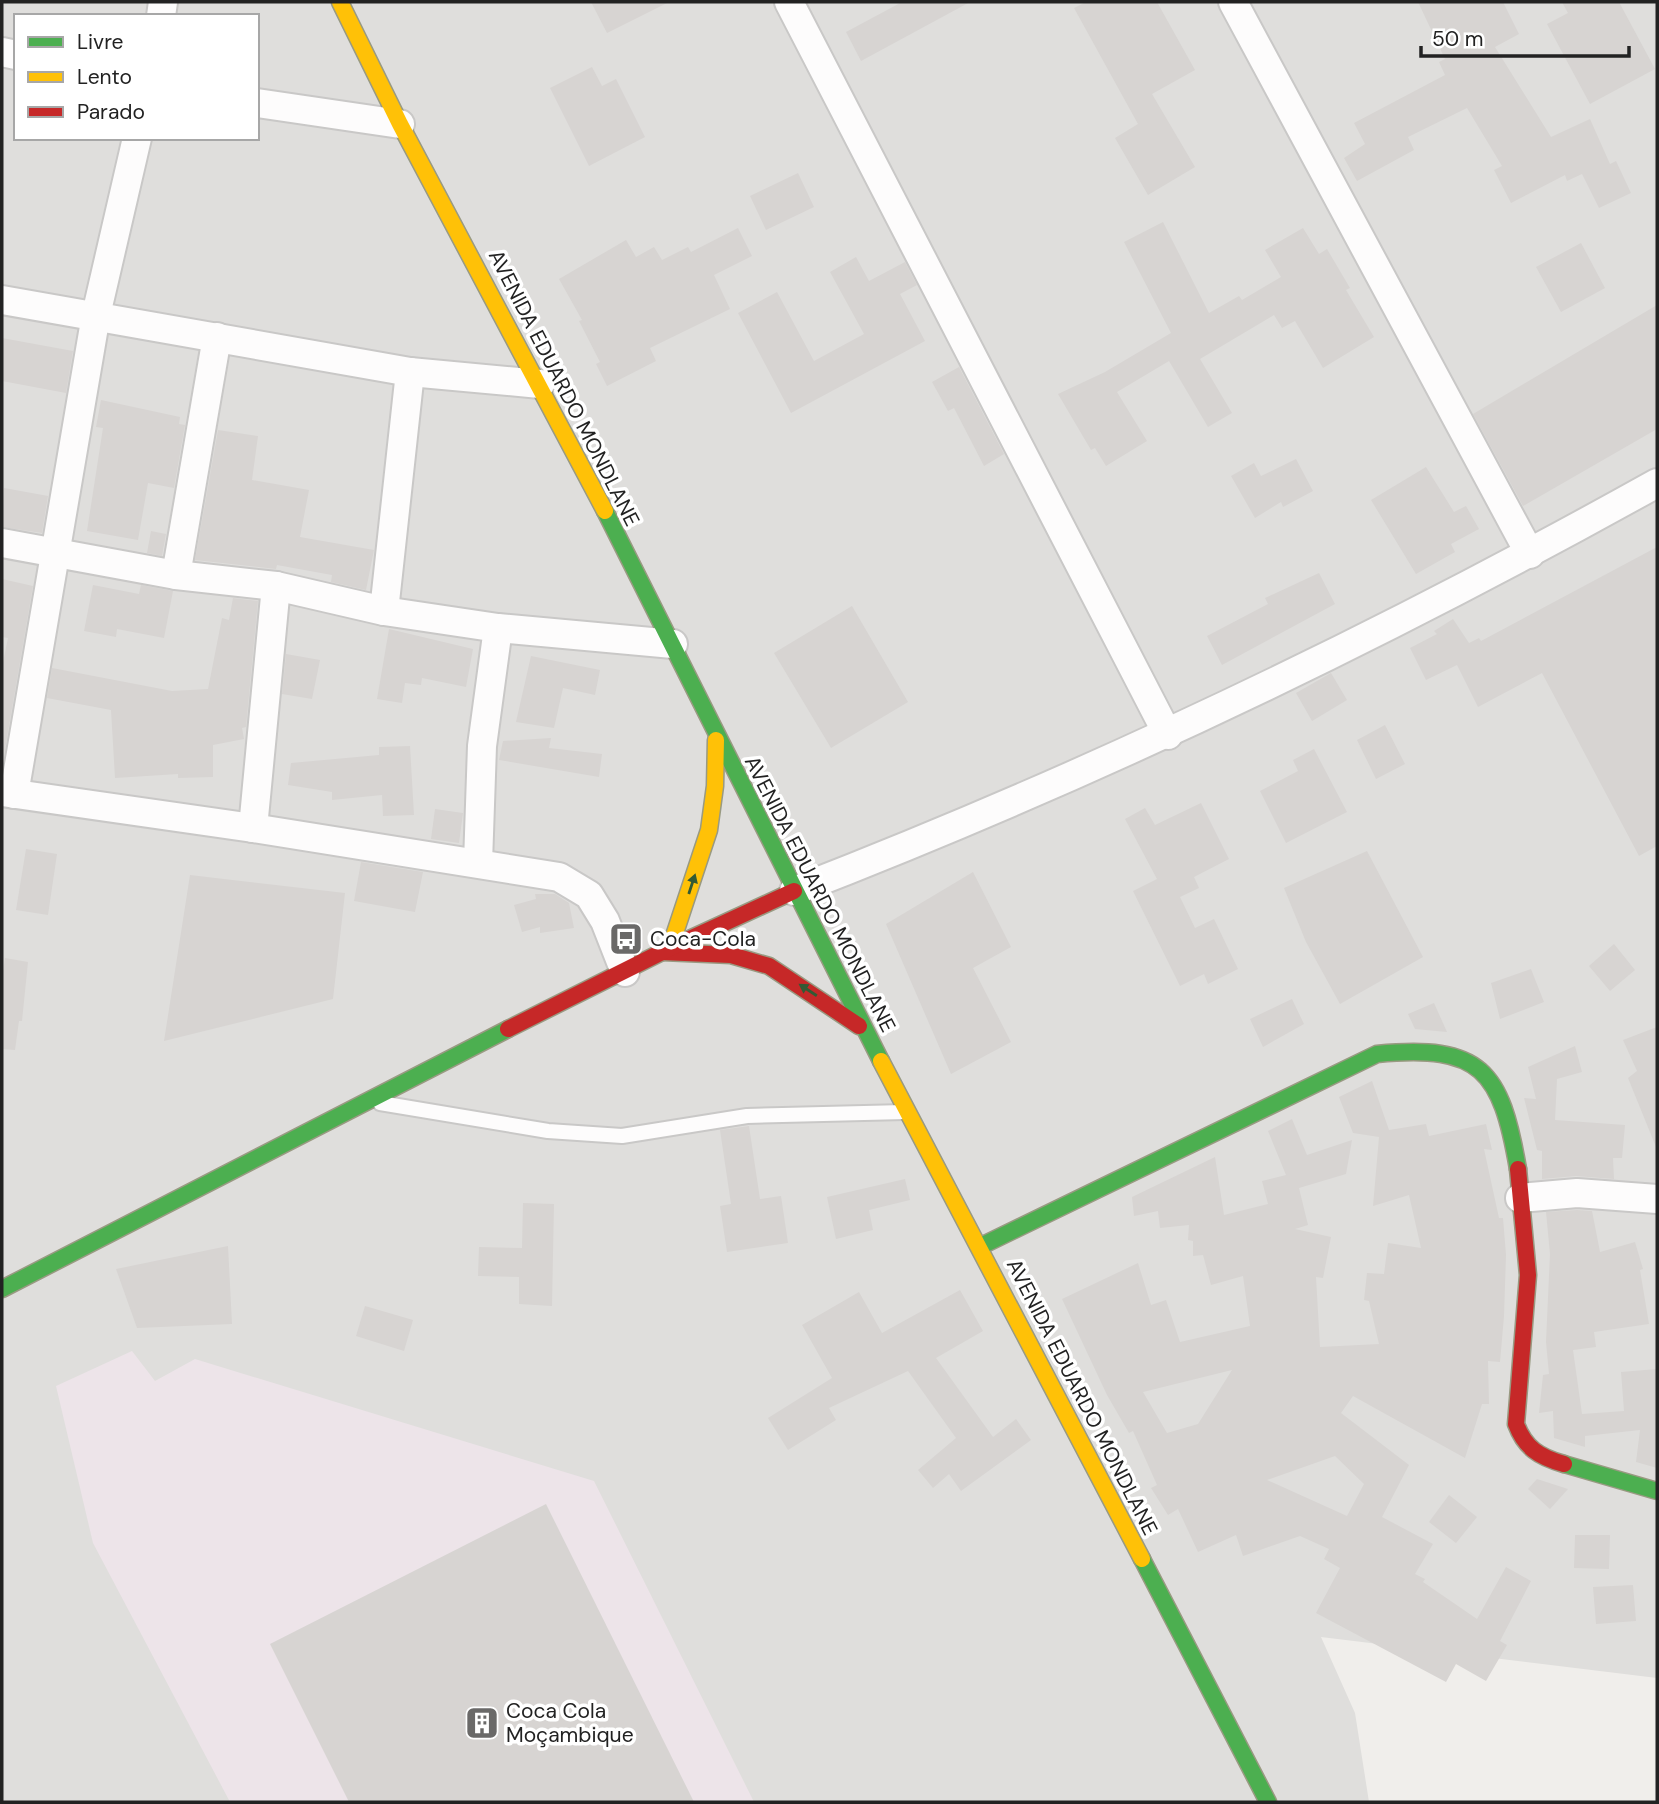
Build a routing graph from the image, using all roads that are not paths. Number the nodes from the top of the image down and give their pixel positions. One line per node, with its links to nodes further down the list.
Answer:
1 (340, 2): 5 (main road, AVENIDA EDUARDO MONDLANE)
2 (789, 2): 21 (street)
3 (1233, 2): 15 (street)
4 (259, 103): 5 (street)
5 (400, 124): 11 (main road, AVENIDA EDUARDO MONDLANE)
6 (136, 140): 8 (street)
7 (2, 300): 8 (street)
8 (96, 315): 9 (street); 14 (street)
9 (217, 337): 10 (street); 16 (street)
10 (410, 372): 11 (street); 18 (street)
11 (540, 384): 20 (main road, AVENIDA EDUARDO MONDLANE)
12 (1657, 483): 15 (street)
13 (2, 543): 14 (street)
14 (54, 551): 16 (street); 23 (street)
15 (1530, 554): 21 (street)
16 (176, 575): 17 (street)
17 (276, 586): 18 (street); 24 (street)
18 (384, 611): 19 (street)
19 (498, 628): 20 (street); 25 (street)
20 (673, 644): 22 (main road, AVENIDA EDUARDO MONDLANE)
21 (1168, 735): 26 (street)
22 (716, 737): 26 (main road, AVENIDA EDUARDO MONDLANE); 27 (main road, one-way to 22)
23 (8, 793): 24 (street)
24 (253, 828): 25 (street)
25 (478, 863): 28 (street)
26 (794, 891): 27 (main road); 29 (main road, AVENIDA EDUARDO MONDLANE)
27 (666, 950): 28 (main road); 29 (main road, one-way to 27)
28 (625, 972): 30 (main road)
29 (864, 1029): 31 (main road, AVENIDA EDUARDO MONDLANE)
30 (365, 1101): 31 (lane); 35 (main road)
31 (909, 1112): 34 (main road, AVENIDA EDUARDO MONDLANE)
32 (1520, 1198): 33 (street); 34 (main road); 36 (main road)
33 (1657, 1201)
34 (981, 1246): 37 (main road, AVENIDA EDUARDO MONDLANE)
35 (2, 1289)
36 (1657, 1491)
37 (1268, 1802)

